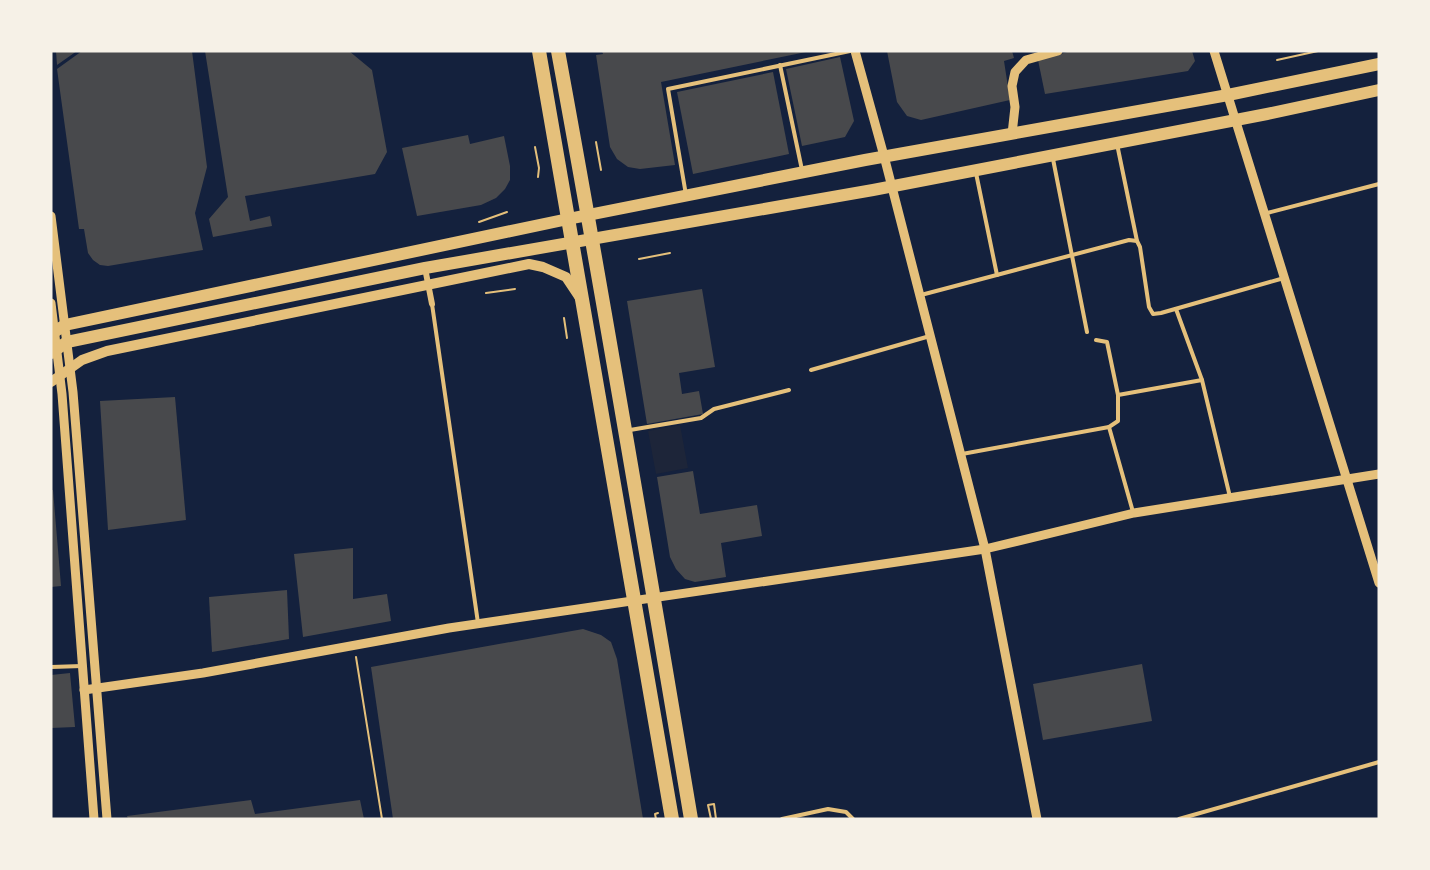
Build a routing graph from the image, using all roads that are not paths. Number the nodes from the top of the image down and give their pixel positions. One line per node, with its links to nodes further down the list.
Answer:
1 (539, 51): 23 (highway)
2 (558, 51): 21 (highway)
3 (853, 51): 7 (lane); 14 (street)
4 (1058, 51): 11 (street)
5 (1214, 51): 9 (street)
6 (1379, 64): 9 (main road)
7 (780, 65): 16 (lane); 19 (lane)
8 (1379, 90): 10 (main road)
9 (1228, 95): 10 (street); 11 (main road)
10 (1235, 120): 12 (main road); 20 (street)
11 (1012, 134): 14 (main road)
12 (1117, 142): 13 (main road); 25 (lane)
13 (1052, 155): 15 (main road); 27 (lane)
14 (884, 156): 16 (main road); 18 (street)
15 (975, 170): 18 (main road); 29 (lane)
16 (803, 172): 19 (main road)
17 (1379, 184): 20 (lane)
18 (891, 186): 24 (main road); 32 (street)
19 (686, 195): 21 (main road)
20 (1264, 213): 30 (street)
21 (588, 215): 23 (main road); 24 (highway)
22 (51, 216): 37 (street)
23 (568, 219): 26 (highway); 37 (main road)
24 (592, 240): 26 (main road); 50 (highway)
25 (1137, 240): 27 (lane); 36 (lane)
26 (572, 243): 28 (main road); 33 (highway)
27 (1072, 255): 29 (lane); 38 (lane)
28 (425, 268): 31 (street); 41 (main road)
29 (997, 274): 32 (lane)
30 (1284, 278): 36 (lane); 53 (street)
31 (429, 285): 33 (main road); 35 (street); 43 (main road)
32 (919, 295): 39 (street)
33 (582, 302): 59 (highway)
34 (51, 303): 37 (street)
35 (432, 304): 60 (lane)
36 (1176, 309): 46 (lane)
37 (55, 331): 41 (street); 42 (street)
38 (1087, 332)
39 (931, 336): 44 (lane); 51 (street)
40 (1096, 340): 48 (lane)
41 (67, 342): 42 (main road); 43 (street)
42 (54, 351): 45 (street)
43 (70, 369): 45 (main road); 63 (street)
44 (811, 370)
45 (55, 379): 61 (street)
46 (1202, 380): 48 (lane); 54 (lane)
47 (789, 390): 50 (lane)
48 (1118, 395): 49 (lane)
49 (1109, 427): 51 (lane); 55 (lane)
50 (626, 431): 58 (highway)
51 (962, 454): 56 (street)
52 (1379, 474): 53 (street)
53 (1347, 479): 54 (street); 57 (street)
54 (1230, 498): 55 (street)
55 (1134, 513): 56 (street)
56 (985, 549): 58 (street); 72 (street)
57 (1379, 583)
58 (654, 598): 59 (street); 69 (highway)
59 (635, 601): 60 (street); 68 (highway)
60 (478, 624): 63 (street)
61 (83, 666): 62 (lane); 64 (street)
62 (51, 667)
63 (97, 688): 64 (street); 67 (street)
64 (84, 690): 66 (street)
65 (1379, 762): 73 (lane)
66 (94, 819)
67 (107, 819)
68 (672, 819)
69 (691, 819)
70 (782, 819): 71 (lane)
71 (853, 819)
72 (1037, 819)
73 (1179, 819)

